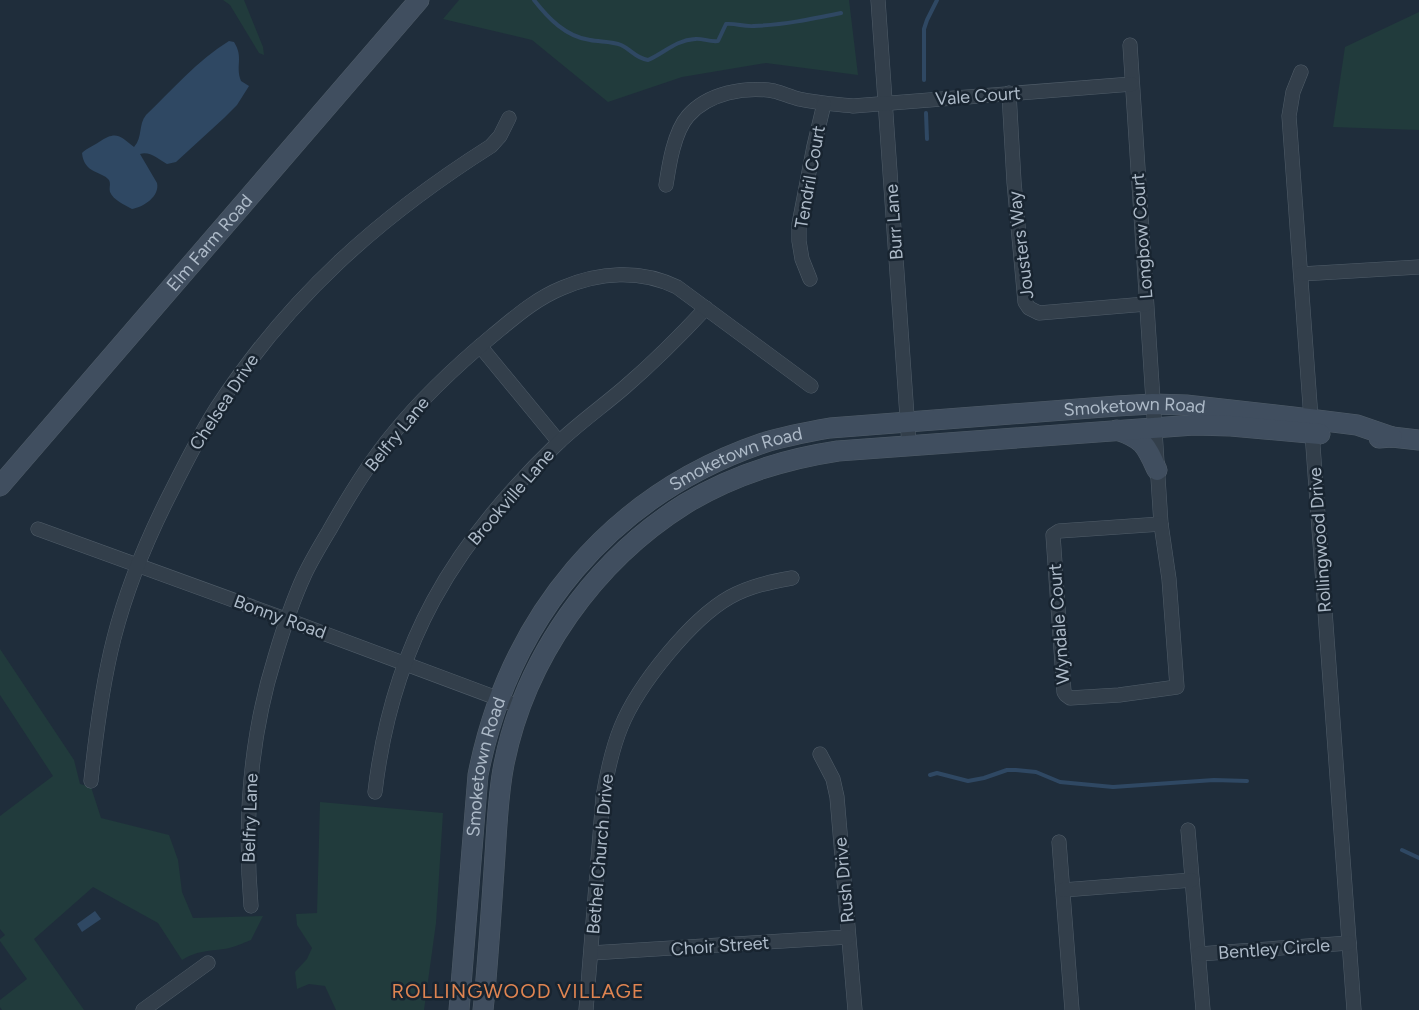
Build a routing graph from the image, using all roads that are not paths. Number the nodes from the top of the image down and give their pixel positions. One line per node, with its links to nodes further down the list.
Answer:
1 (419, 0): 27 (main road, Elm Farm Road)
2 (878, 0): 8 (street, Burr Lane)
3 (1130, 45): 5 (street, Longbow Court)
4 (1302, 72): 12 (street, Rollingwood Drive)
5 (1132, 84): 6 (street, Vale Court); 14 (street, Longbow Court)
6 (1009, 94): 8 (street, Vale Court); 14 (street, Jousters Way)
7 (824, 104): 8 (street, Vale Court); 10 (street, Vale Court); 13 (street, Tendril Court)
8 (886, 104): 19 (street, Burr Lane)
9 (509, 118): 30 (street, Chelsea Drive)
10 (666, 185)
11 (1419, 267): 12 (street)
12 (1301, 274): 20 (street, Rollingwood Drive)
13 (810, 279)
14 (1146, 304): 18 (street, Longbow Court)
15 (706, 308): 16 (street, Belfry Lane); 17 (street, Belfry Lane); 24 (street, Brookville Lane)
16 (480, 346): 24 (street); 32 (street, Belfry Lane)
17 (810, 386)
18 (1152, 404): 19 (main road, Smoketown Road); 20 (main road, Smoketown Road); 21 (street, Longbow Court)
19 (908, 421): 25 (street, Burr Lane); 34 (main road, Smoketown Road)
20 (1312, 426): 21 (main road, Smoketown Road); 23 (main road, Smoketown Road); 45 (street, Rollingwood Drive)
21 (1154, 427): 22 (main road, Smoketown Road); 26 (street, Wyndale Court)
22 (1115, 430): 25 (main road, Smoketown Road); 26 (main road)
23 (1419, 440)
24 (560, 442): 33 (street, Brookville Lane)
25 (909, 445): 35 (main road, Smoketown Road)
26 (1157, 470): 28 (street, Wyndale Court)
27 (0, 486)
28 (1161, 524): 28 (street, Wyndale Court)
29 (38, 529): 30 (street, Bonny Road)
30 (138, 564): 32 (street, Bonny Road); 37 (street, Chelsea Drive)
31 (792, 578): 46 (street, Bethel Church Drive)
32 (288, 620): 33 (street, Bonny Road); 43 (street, Belfry Lane)
33 (404, 663): 34 (street, Bonny Road); 38 (street, Brookville Lane)
34 (499, 699): 35 (street, Bonny Road); 50 (main road, Smoketown Road)
35 (521, 707): 51 (main road, Smoketown Road)
36 (820, 754): 44 (street, Rush Drive)
37 (91, 781)
38 (375, 792)
39 (1188, 830): 41 (street, Bentley Circle)
40 (1059, 842): 42 (street)
41 (1192, 880): 42 (street); 47 (street, Bentley Circle)
42 (1063, 890): 54 (street)
43 (251, 906)
44 (848, 937): 46 (street, Choir Street); 53 (street, Rush Drive)
45 (1349, 943): 47 (street, Bentley Circle); 56 (street, Rollingwood Drive)
46 (591, 953): 52 (street, Bethel Church Drive)
47 (1199, 954): 55 (street, Bentley Circle)
48 (208, 963): 49 (street)
49 (144, 1010)
50 (459, 1010)
51 (483, 1010)
52 (586, 1010)
53 (854, 1010)
54 (1072, 1010)
55 (1203, 1010)
56 (1354, 1010)

